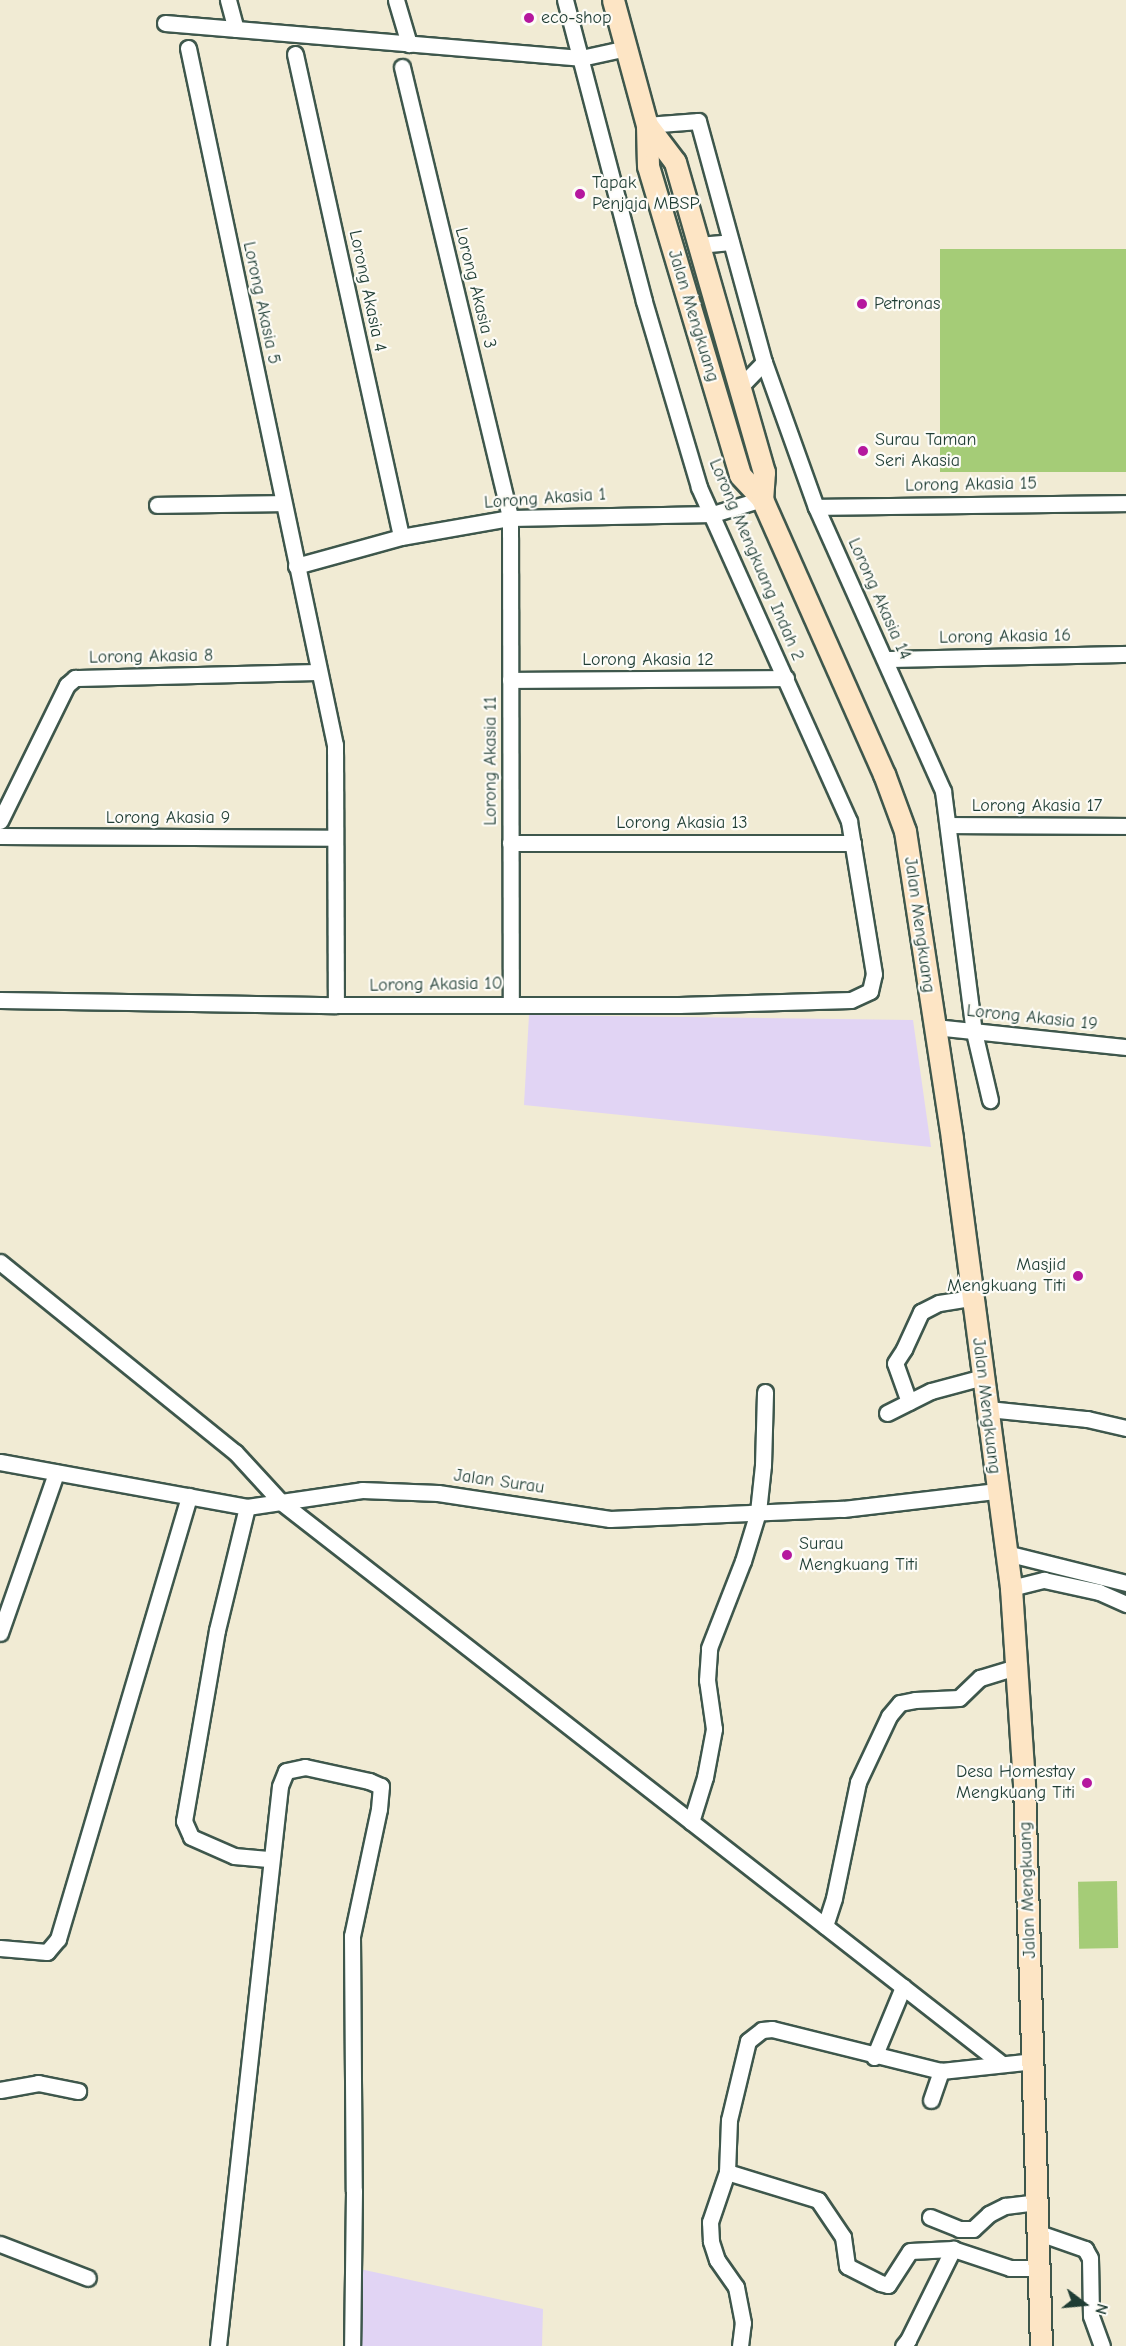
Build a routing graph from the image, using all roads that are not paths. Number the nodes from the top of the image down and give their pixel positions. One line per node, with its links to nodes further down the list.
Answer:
1 (228, 0): 6 (street)
2 (396, 0): 7 (street)
3 (565, 0): 11 (street, Lorong Mengkuang Indah 2)
4 (614, 0): 9 (main road, Jalan Mengkuang)
5 (165, 23): 6 (street)
6 (236, 29): 7 (street)
7 (409, 44): 11 (street)
8 (188, 48): 19 (street, Lorong Akasia 5)
9 (627, 48): 11 (street); 13 (main road, Jalan Mengkuang)
10 (295, 54): 25 (street, Lorong Akasia 4)
11 (580, 58): 23 (street, Lorong Mengkuang Indah 2)
12 (402, 67): 24 (street, Lorong Akasia 3)
13 (647, 125): 14 (street, Lorong Akasia 14); 15 (main road, Jalan Mengkuang); 18 (main road, Jalan Mengkuang)
14 (731, 242): 15 (street); 16 (street, Lorong Akasia 14)
15 (698, 245): 17 (main road, Jalan Mengkuang)
16 (764, 362): 17 (street); 22 (street, Lorong Akasia 14)
17 (739, 388): 18 (main road, Jalan Mengkuang)
18 (762, 500): 23 (street, Lorong Akasia 1); 43 (main road, Jalan Mengkuang)
19 (282, 503): 21 (street); 26 (street, Lorong Akasia 5)
20 (1126, 503): 22 (street, Lorong Akasia 15)
21 (157, 505)
22 (816, 507): 28 (street, Lorong Akasia 14)
23 (713, 514): 24 (street, Lorong Akasia 1); 30 (street, Lorong Mengkuang Indah 2)
24 (510, 518): 25 (street, Lorong Akasia 1); 31 (street, Lorong Akasia 11)
25 (401, 537): 26 (street, Lorong Akasia 1)
26 (296, 566): 29 (street, Lorong Akasia 5)
27 (1126, 654): 28 (street, Lorong Akasia 16)
28 (886, 659): 33 (street, Lorong Akasia 14)
29 (319, 672): 32 (street, Lorong Akasia 8); 36 (street, Lorong Akasia 5)
30 (786, 678): 31 (street, Lorong Akasia 12); 38 (street, Lorong Mengkuang Indah 2)
31 (510, 680): 37 (street, Lorong Akasia 11)
32 (0, 821)
33 (948, 825): 34 (street, Lorong Akasia 17); 44 (street, Lorong Akasia 14)
34 (1126, 826)
35 (0, 836): 36 (street, Lorong Akasia 9)
36 (335, 838): 42 (street, Lorong Akasia 5)
37 (510, 843): 38 (street, Lorong Akasia 13); 41 (street, Lorong Akasia 11)
38 (853, 843): 39 (street, Lorong Mengkuang Indah 2)
39 (870, 991): 41 (street, Lorong Akasia 10)
40 (0, 1000): 42 (street, Lorong Akasia 10)
41 (511, 1004): 42 (street, Lorong Akasia 10)
42 (336, 1005)
43 (935, 1027): 44 (street, Lorong Akasia 19); 48 (main road, Jalan Mengkuang)
44 (974, 1032): 45 (street, Lorong Akasia 19); 46 (street, Lorong Akasia 14)
45 (1126, 1047)
46 (990, 1100)
47 (0, 1262): 59 (street)
48 (972, 1298): 49 (main road, Jalan Mengkuang); 51 (street)
49 (983, 1377): 51 (street); 52 (main road, Jalan Mengkuang)
50 (765, 1392): 61 (street)
51 (909, 1402): 53 (street)
52 (988, 1409): 54 (street); 57 (main road, Jalan Mengkuang)
53 (887, 1413)
54 (1126, 1428)
55 (0, 1462): 56 (street, Jalan Surau)
56 (56, 1473): 58 (street, Jalan Surau); 66 (street)
57 (997, 1491): 61 (street, Jalan Surau); 62 (main road, Jalan Mengkuang)
58 (189, 1496): 60 (street, Jalan Surau); 71 (street)
59 (281, 1502): 60 (street, Jalan Surau); 61 (street, Jalan Surau); 68 (street)
60 (247, 1507): 69 (street)
61 (758, 1512): 68 (street)
62 (1016, 1555): 63 (street); 64 (main road, Jalan Mengkuang)
63 (1126, 1583)
64 (1019, 1586): 65 (street); 67 (main road, Jalan Mengkuang)
65 (1126, 1604)
66 (0, 1633)
67 (1017, 1667): 70 (street); 74 (main road, Jalan Mengkuang)
68 (692, 1822): 70 (street)
69 (271, 1859): 88 (street); 89 (street)
70 (825, 1926): 72 (street)
71 (0, 1948)
72 (903, 1987): 73 (street); 75 (street)
73 (874, 2057): 76 (street); 80 (street)
74 (1034, 2061): 75 (street); 81 (main road, Jalan Mengkuang)
75 (1002, 2064): 76 (street)
76 (941, 2071): 79 (street)
77 (0, 2090): 78 (street)
78 (78, 2091)
79 (931, 2100)
80 (727, 2172): 85 (street); 90 (street)
81 (1037, 2202): 82 (street); 83 (main road, Jalan Mengkuang)
82 (930, 2217)
83 (1039, 2233): 86 (main road, Jalan Mengkuang); 93 (street)
84 (0, 2244): 87 (street)
85 (953, 2249): 86 (street); 91 (street)
86 (1039, 2268): 92 (main road, Jalan Mengkuang)
87 (88, 2278)
88 (218, 2346)
89 (352, 2346)
90 (740, 2346)
91 (903, 2346)
92 (1041, 2346)
93 (1102, 2346)

